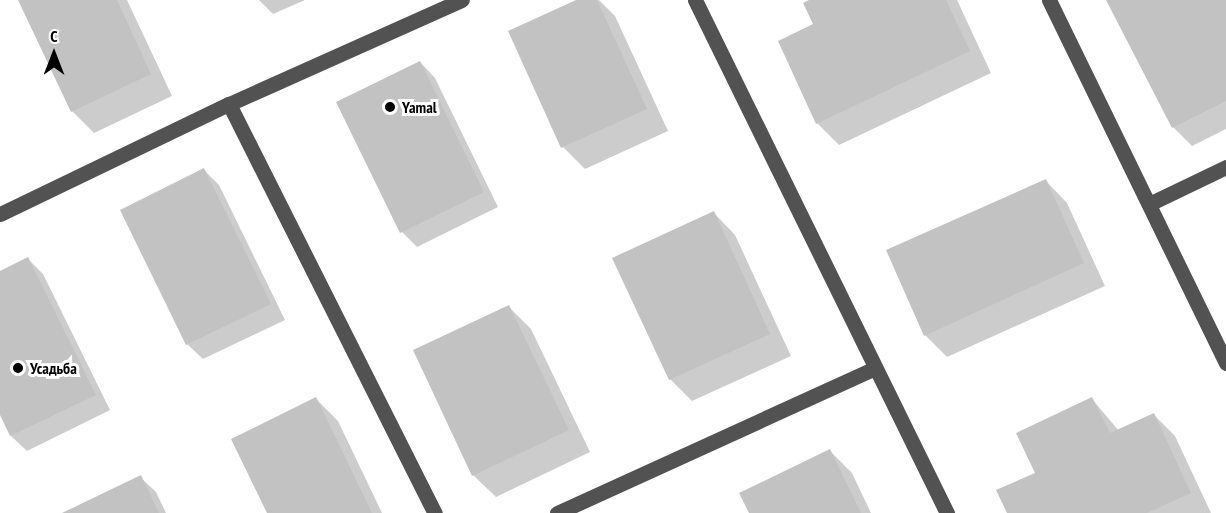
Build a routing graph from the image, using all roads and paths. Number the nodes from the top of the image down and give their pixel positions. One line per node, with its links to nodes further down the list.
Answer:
1 (462, 0): 4 (lane)
2 (695, 0): 9 (lane)
3 (1049, 0): 6 (lane)
4 (229, 104): 7 (lane); 10 (lane)
5 (1226, 167): 6 (lane)
6 (1149, 204): 8 (lane)
7 (0, 214)
8 (1226, 363)
9 (875, 368): 11 (lane); 12 (lane)
10 (435, 513)
11 (557, 513)
12 (947, 513)

